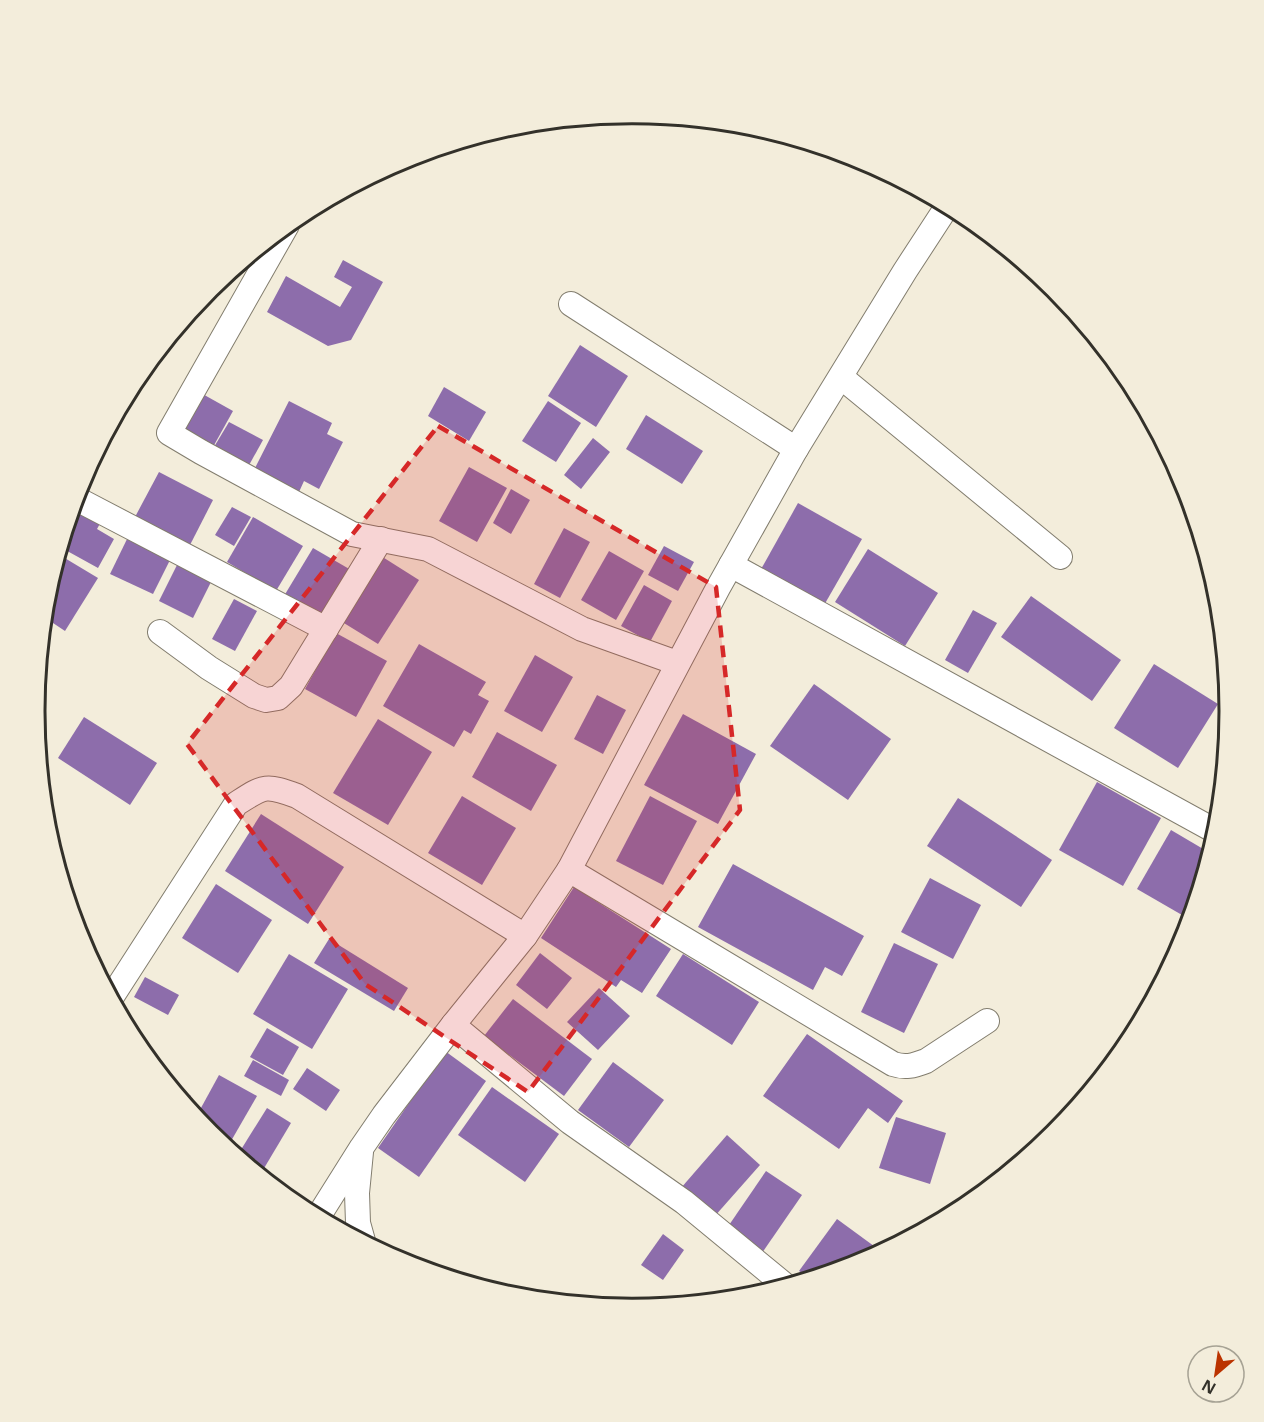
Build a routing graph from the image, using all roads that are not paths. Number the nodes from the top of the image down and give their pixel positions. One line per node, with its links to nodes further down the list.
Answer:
1 (943, 214): 4 (street)
2 (276, 244): 7 (street)
3 (571, 304): 5 (street)
4 (841, 377): 5 (street); 8 (street)
5 (796, 450): 9 (street)
6 (84, 502): 10 (street)
7 (381, 539): 10 (street); 12 (street)
8 (1060, 557)
9 (731, 565): 12 (street); 13 (street)
10 (326, 629): 11 (street)
11 (160, 632)
12 (677, 663): 14 (street)
13 (1208, 827)
14 (569, 870): 15 (street); 17 (street)
15 (525, 936): 16 (street); 18 (street)
16 (116, 990)
17 (987, 1021)
18 (453, 1025): 19 (street); 22 (street)
19 (362, 1147): 20 (street); 21 (street)
20 (323, 1209)
21 (360, 1231)
22 (778, 1279)

